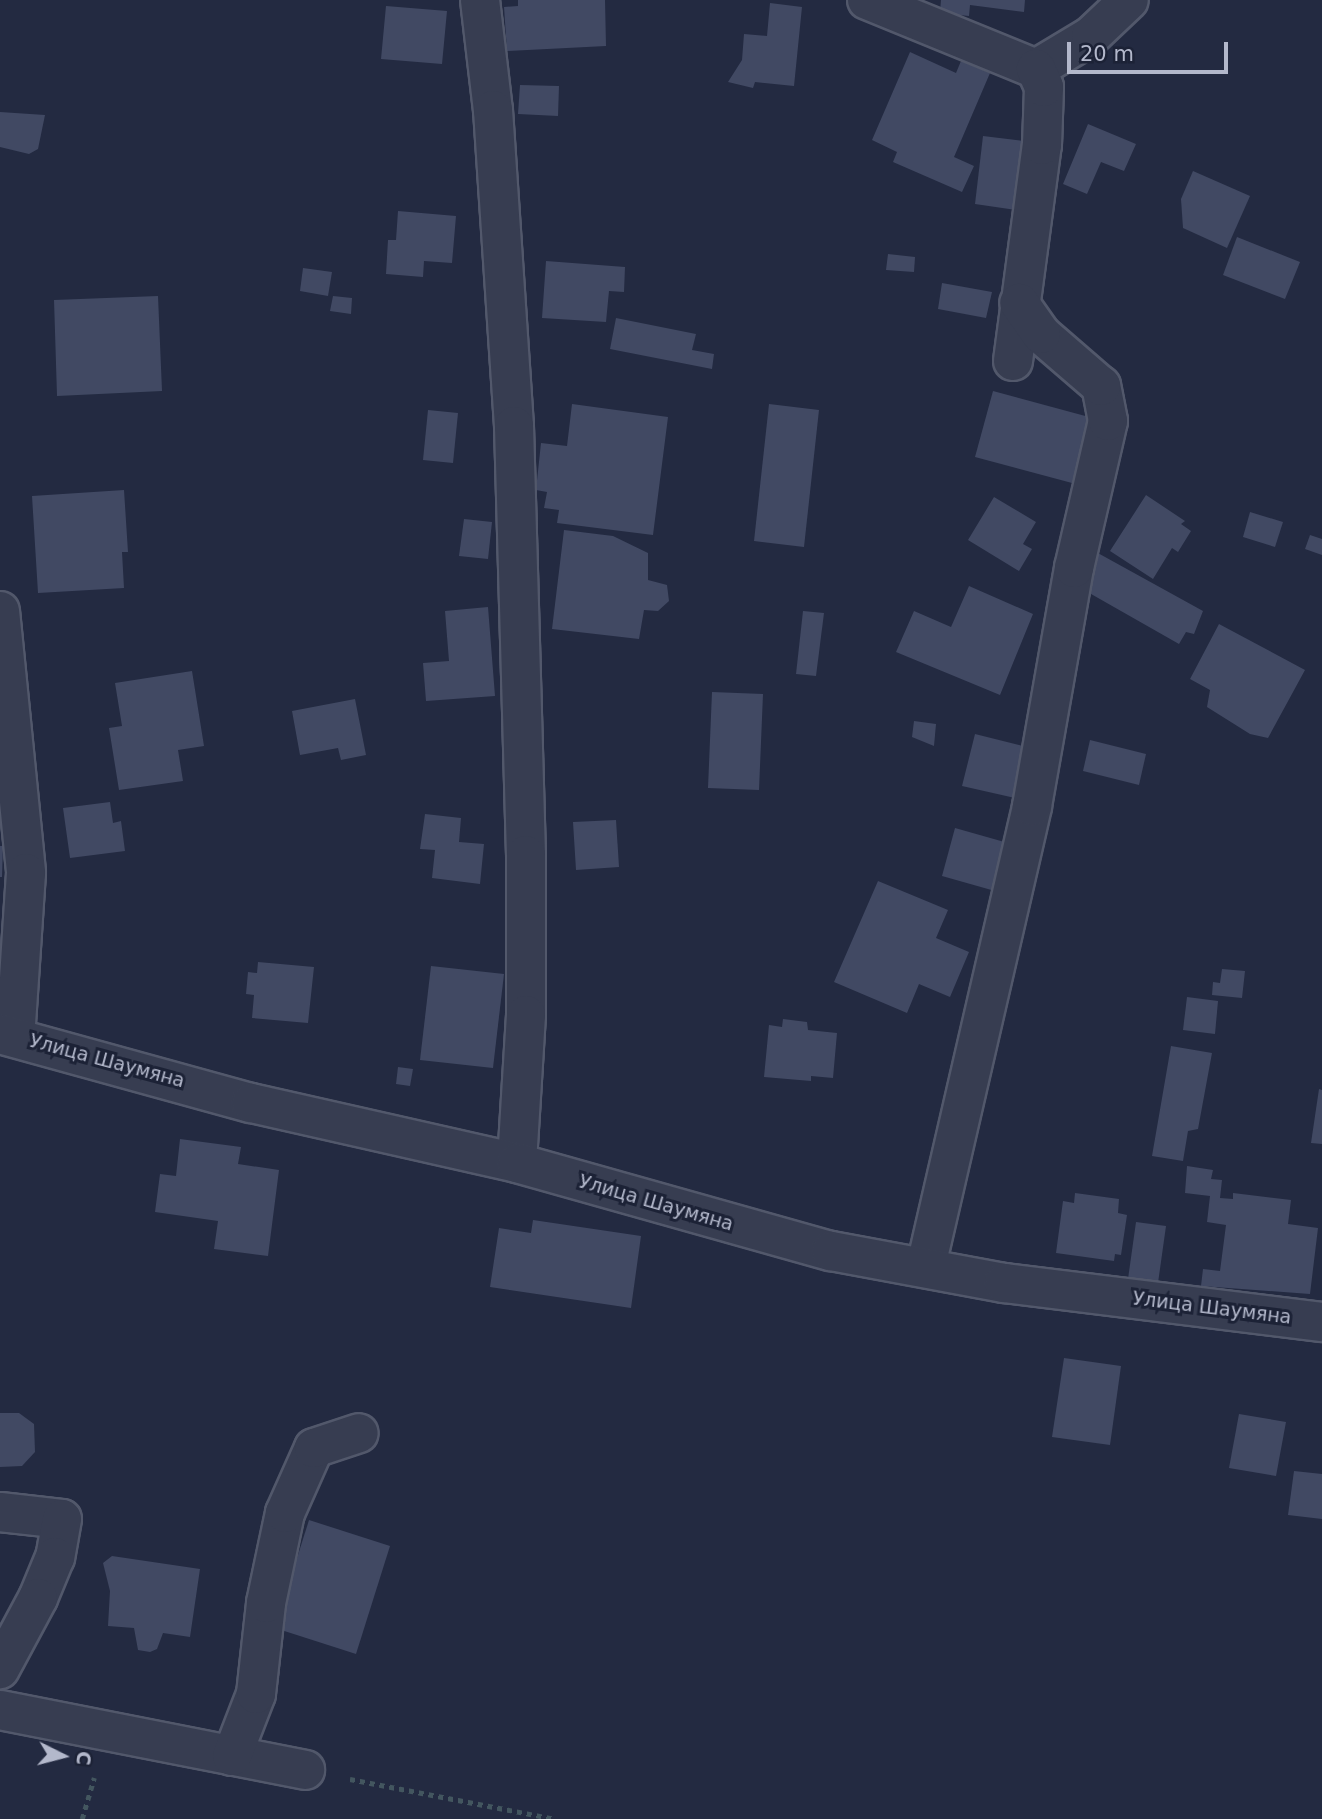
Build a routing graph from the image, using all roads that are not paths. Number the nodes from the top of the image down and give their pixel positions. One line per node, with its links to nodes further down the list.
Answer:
1 (480, 0): 9 (street)
2 (867, 0): 4 (street)
3 (1129, 0): 4 (street)
4 (1036, 69): 5 (street)
5 (1019, 303): 6 (street); 10 (street)
6 (1013, 361)
7 (0, 611): 8 (street)
8 (7, 1035): 9 (street, Улица Шаумяна)
9 (517, 1163): 10 (street, Улица Шаумяна)
10 (926, 1266): 11 (street, Улица Шаумяна)
11 (1322, 1322)
12 (359, 1433): 16 (street)
13 (0, 1512): 14 (street)
14 (0, 1668)
15 (0, 1710): 16 (street)
16 (232, 1756): 17 (street)
17 (305, 1770)

